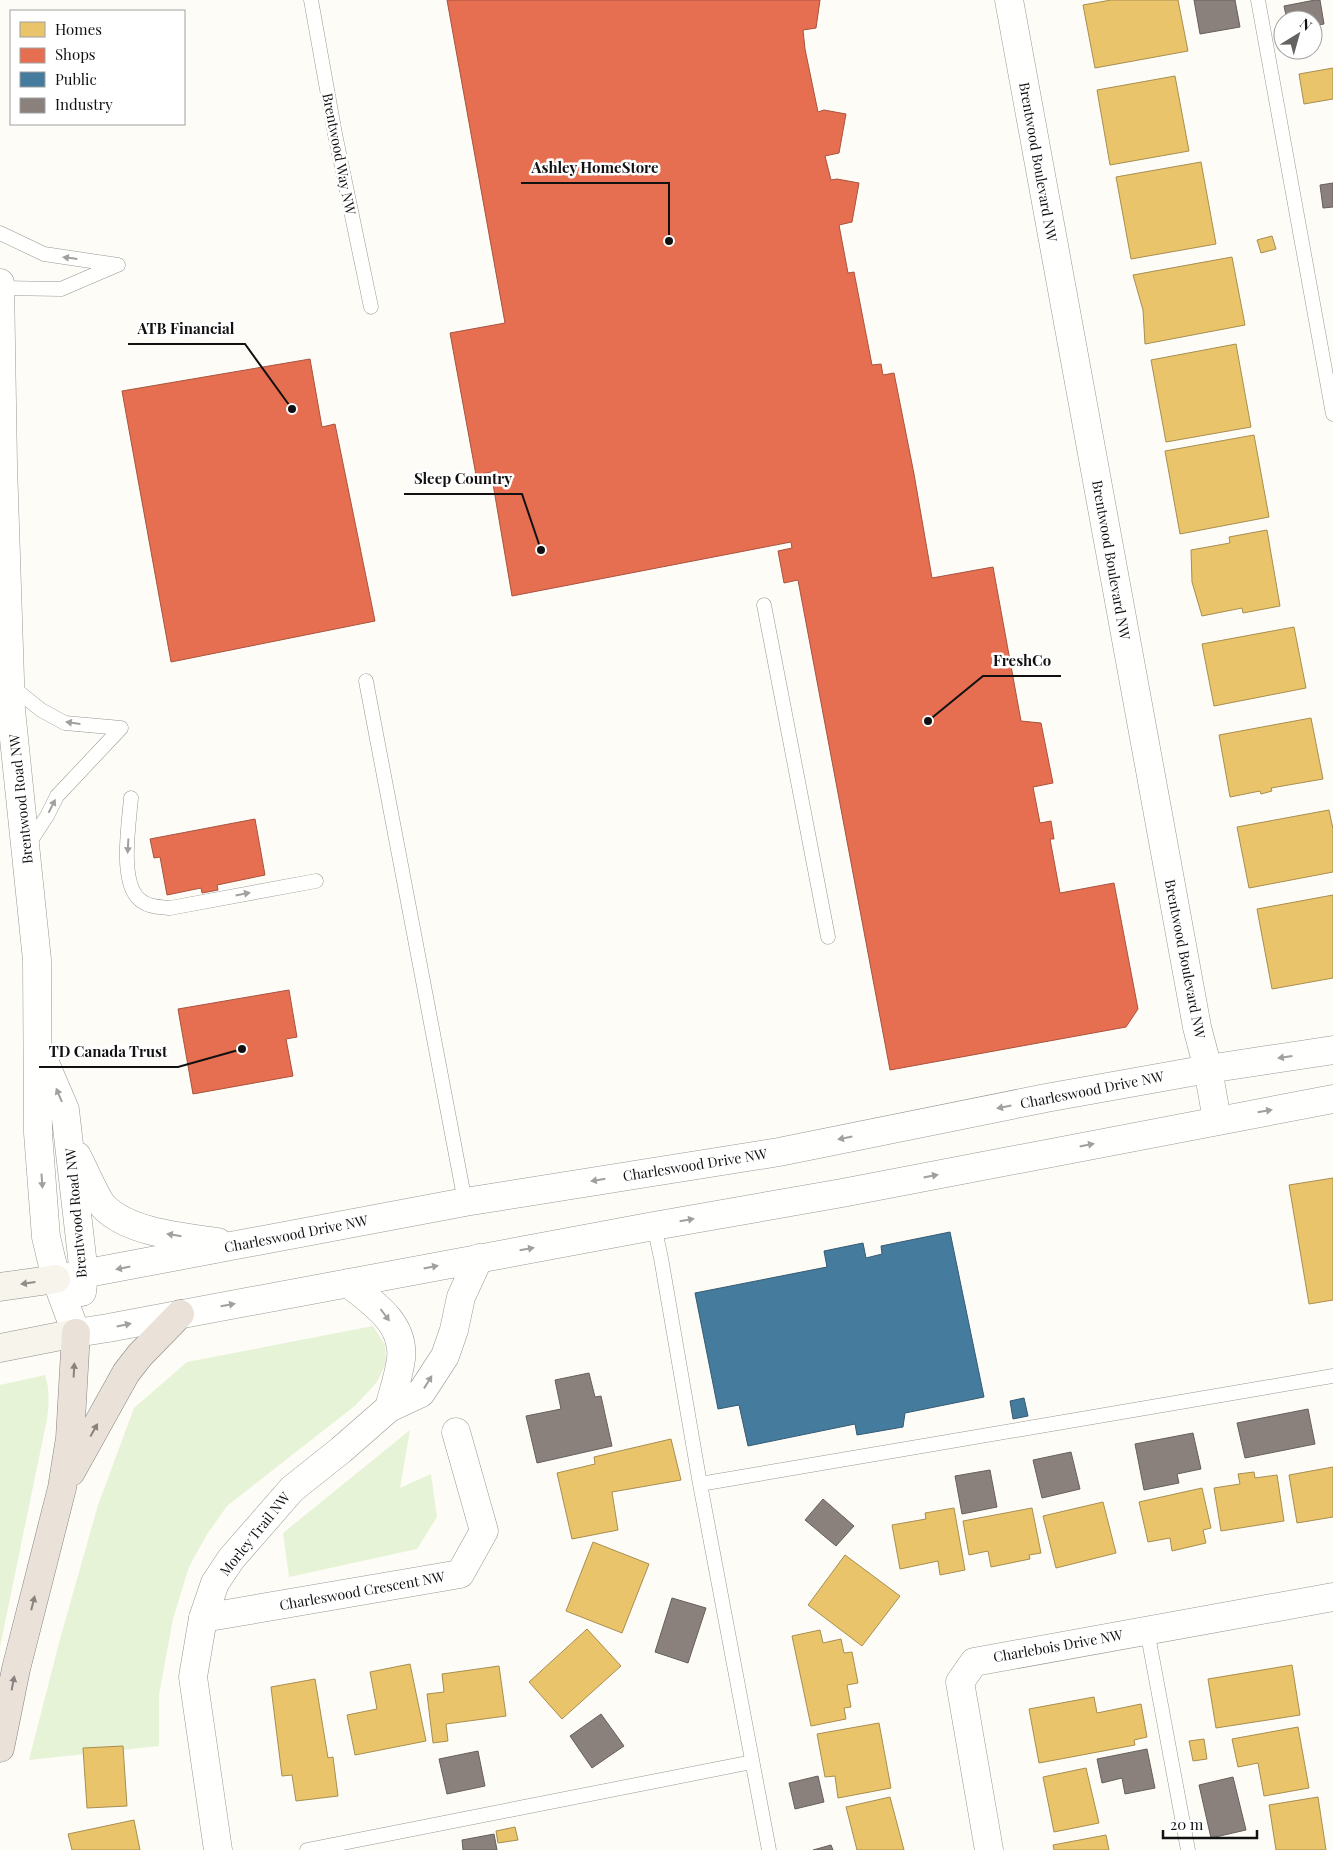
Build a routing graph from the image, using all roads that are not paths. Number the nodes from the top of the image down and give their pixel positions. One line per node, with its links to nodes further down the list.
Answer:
1 (311, 0): 7 (lane, Brentwood Way NW)
2 (1009, 0): 18 (street, Brentwood Boulevard NW)
3 (1258, 0): 8 (lane)
4 (0, 233): 6 (lane, one-way to 4)
5 (0, 283): 6 (street, Brentwood Road NW)
6 (0, 288): 11 (street, Brentwood Road NW)
7 (371, 307)
8 (1333, 414)
9 (764, 605): 15 (lane)
10 (366, 681): 22 (lane)
11 (10, 685): 13 (street, Brentwood Road NW); 13 (lane, one-way to 11)
12 (130, 798): 14 (lane, one-way to 14)
13 (26, 848): 16 (street, Brentwood Road NW)
14 (316, 881)
15 (828, 937)
16 (38, 1045): 21 (street, Brentwood Road NW, one-way to 16); 27 (street, Brentwood Road NW, one-way to 27)
17 (1333, 1050): 18 (street, Charleswood Drive NW, one-way to 18)
18 (1208, 1069): 20 (street, Brentwood Boulevard NW); 22 (street, Charleswood Drive NW, one-way to 22)
19 (1333, 1099): 20 (street, one-way to 19)
20 (1217, 1120): 23 (street, one-way to 20)
21 (70, 1142): 24 (street, one-way to 21); 26 (street, Brentwood Road NW)
22 (465, 1202): 24 (street, Charleswood Drive NW)
23 (654, 1226): 25 (street, one-way to 23); 36 (lane)
24 (240, 1245): 26 (street, Charleswood Drive NW, one-way to 26)
25 (479, 1258): 28 (street, one-way to 25); 34 (street, Morley Trail NW, one-way to 25)
26 (84, 1274): 27 (street, Charleswood Drive NW); 31 (street, Brentwood Road NW)
27 (56, 1279): 29 (main road, one-way to 29); 31 (street, Brentwood Road NW)
28 (348, 1283): 30 (street, one-way to 28); 34 (street, one-way to 34)
29 (0, 1287)
30 (180, 1314): 31 (street, one-way to 30); 37 (highway, one-way to 30)
31 (76, 1333): 32 (main road); 37 (highway, one-way to 31)
32 (6, 1347)
33 (1333, 1376): 36 (lane)
34 (389, 1408): 39 (street, Morley Trail NW)
35 (456, 1432): 39 (street, Charleswood Crescent NW)
36 (700, 1484): 42 (lane)
37 (62, 1488): 41 (highway, one-way to 37)
38 (1333, 1597): 40 (street, Charlebois Drive NW)
39 (203, 1618): 43 (street, Morley Trail NW)
40 (1147, 1630): 46 (street, Charlebois Drive NW); 47 (lane)
41 (0, 1748)
42 (752, 1762): 44 (lane); 45 (lane)
43 (218, 1850)
44 (307, 1850)
45 (770, 1850)
46 (989, 1850)
47 (1188, 1850)

